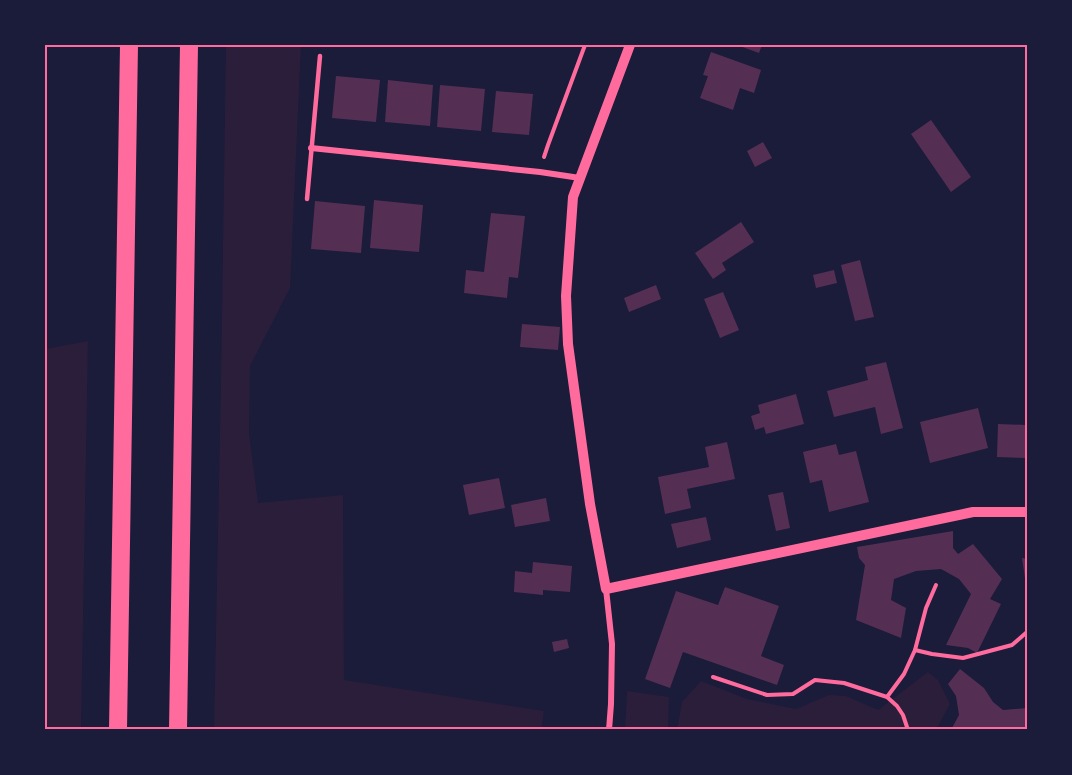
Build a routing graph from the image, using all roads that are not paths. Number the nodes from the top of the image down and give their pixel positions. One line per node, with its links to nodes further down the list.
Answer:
1 (129, 45): 10 (highway)
2 (189, 45): 11 (highway)
3 (630, 45): 6 (street)
4 (320, 56): 5 (lane)
5 (311, 148): 6 (street); 7 (lane)
6 (580, 178): 9 (street)
7 (307, 199)
8 (1027, 513): 9 (street)
9 (606, 589): 12 (street)
10 (118, 730)
11 (178, 730)
12 (609, 730)

